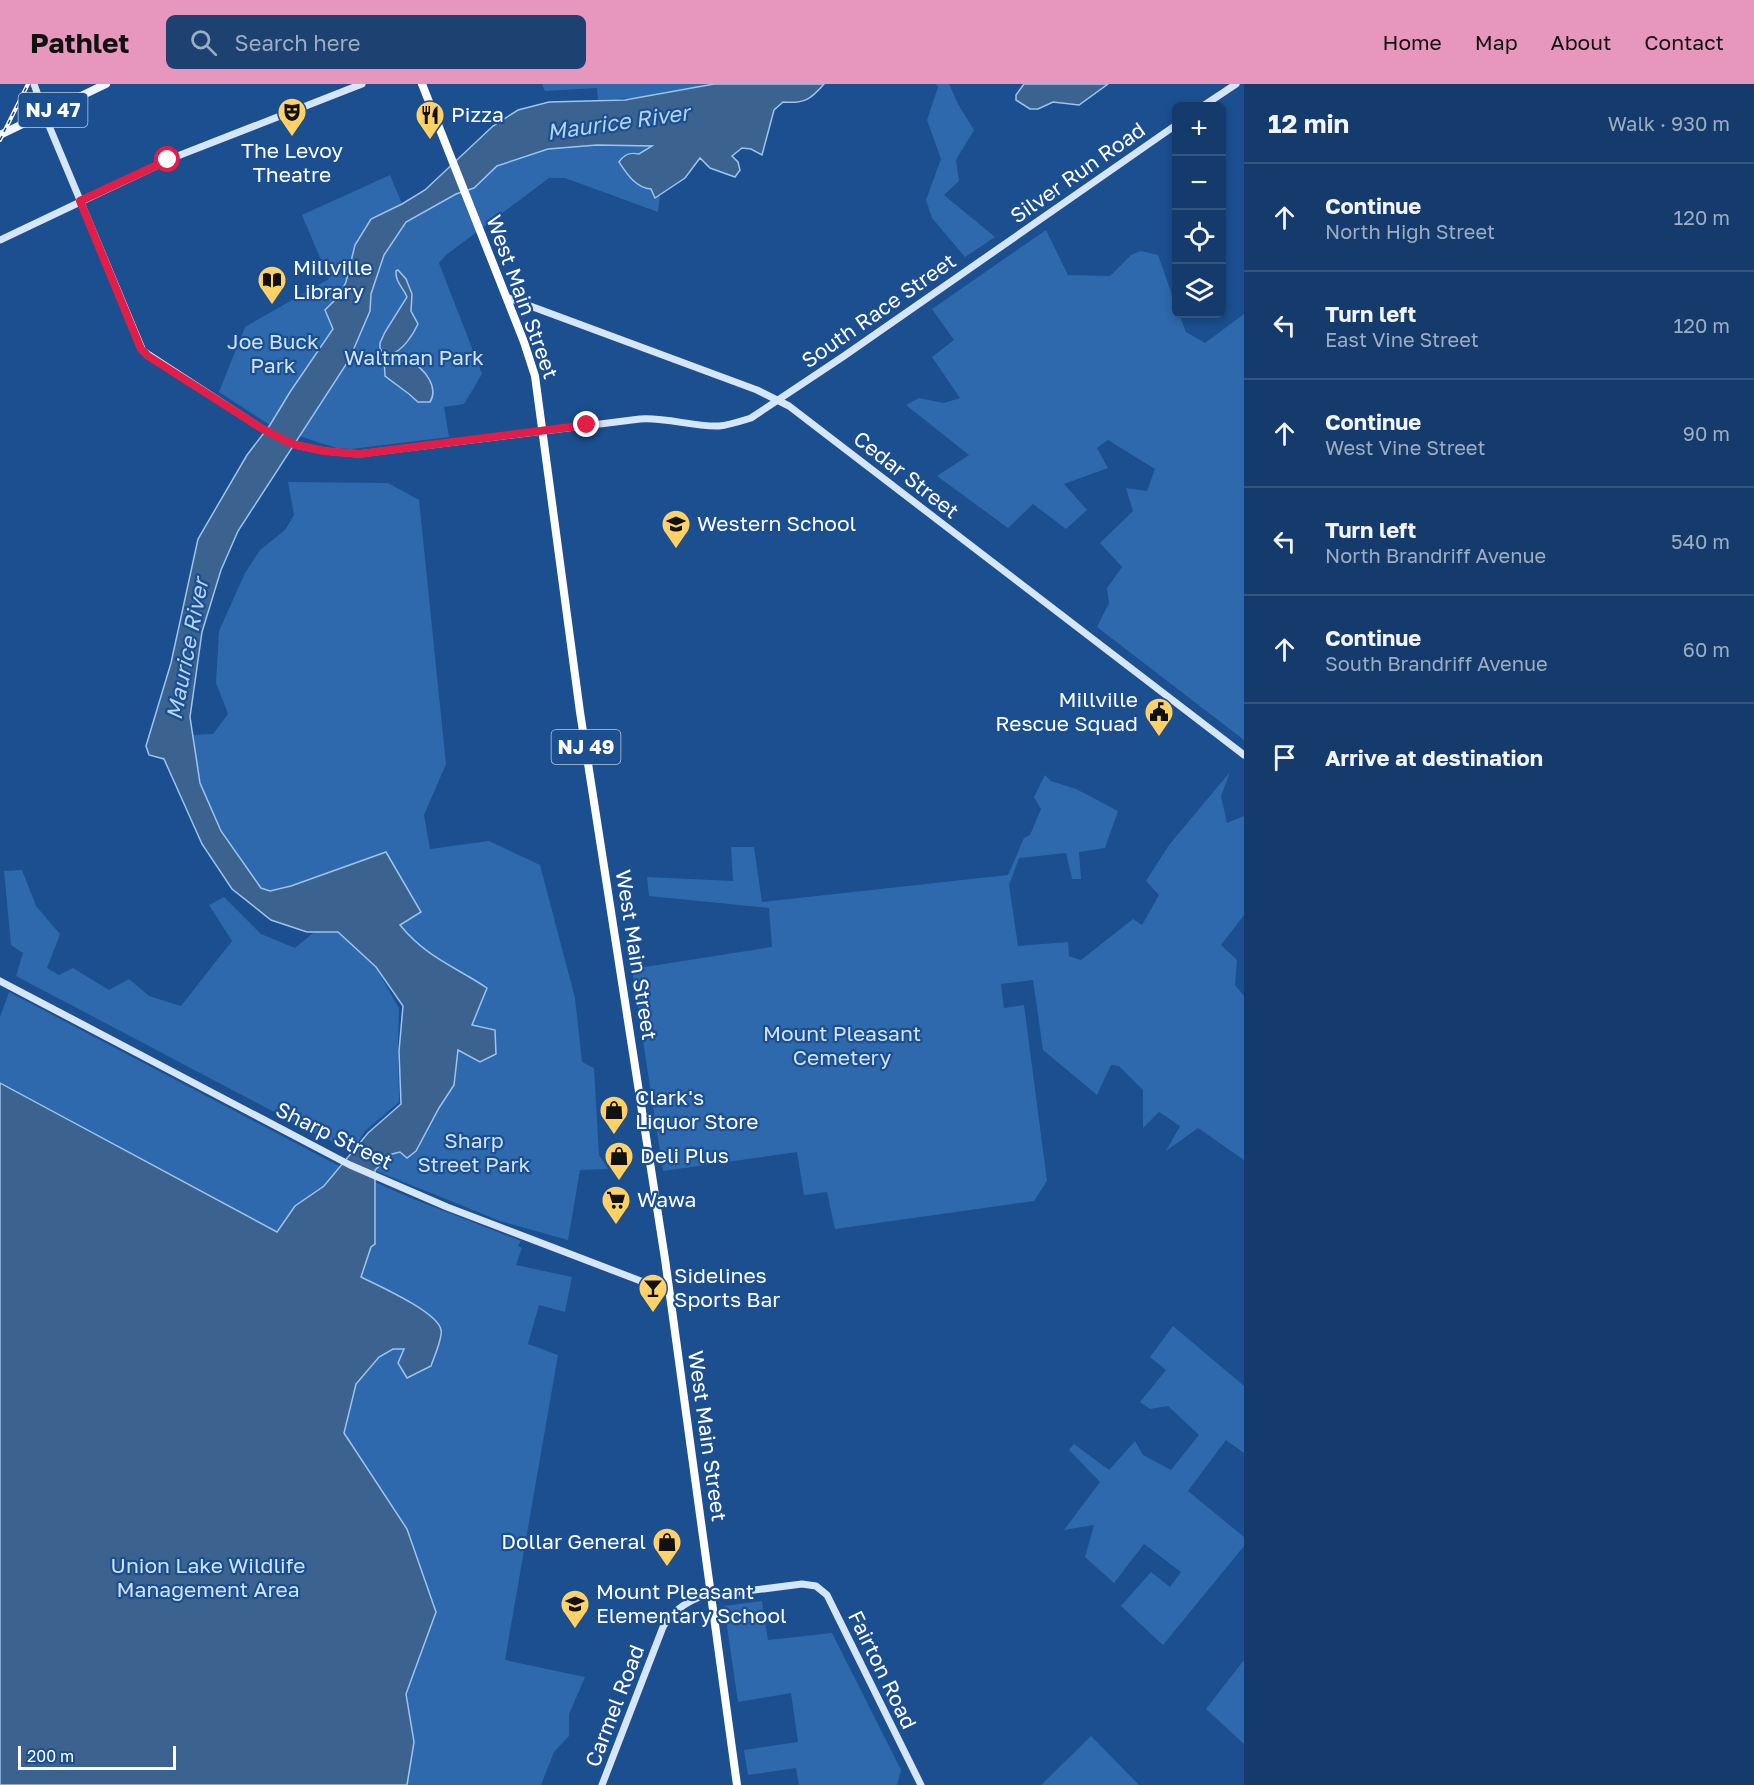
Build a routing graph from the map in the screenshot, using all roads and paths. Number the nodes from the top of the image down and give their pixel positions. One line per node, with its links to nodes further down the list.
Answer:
1 (33, 84): 7 (main road)
2 (106, 84): 7 (main road, NJ 47)
3 (362, 84): 10 (main road)
4 (422, 84): 13 (highway, West Main Street / NJ 49)
5 (1236, 84): 6 (main road)
6 (1209, 102)
7 (44, 114): 9 (main road, NJ 47); 10 (main road)
8 (1172, 128): 12 (main road, Silver Run Road)
9 (0, 135)
10 (80, 201): 11 (main road); 15 (main road, South Race Street)
11 (0, 240)
12 (998, 249): 14 (main road, South Race Street)
13 (506, 297): 14 (main road, Cedar Street); 15 (highway, West Main Street / NJ 49)
14 (779, 400): 15 (main road, South Race Street); 16 (main road, Cedar Street)
15 (543, 431): 18 (highway, West Main Street / NJ 49)
16 (1244, 755)
17 (0, 981): 18 (main road, Sharp Street)
18 (669, 1290): 20 (highway, West Main Street / NJ 49)
19 (802, 1584): 20 (main road, Carmel Road); 23 (main road, Fairton Road)
20 (711, 1596): 21 (main road, Carmel Road); 22 (highway, West Main Street / NJ 49)
21 (602, 1785)
22 (737, 1785)
23 (921, 1785)

